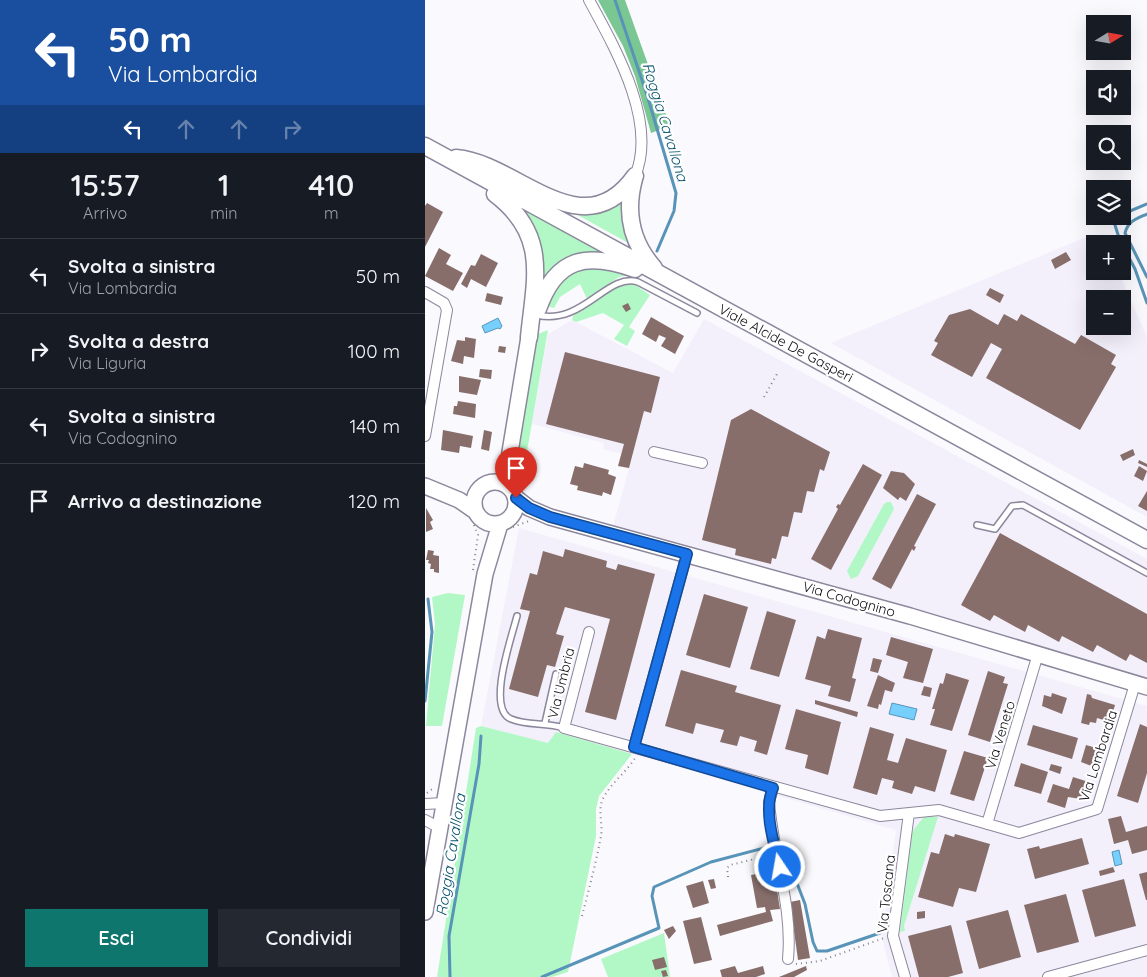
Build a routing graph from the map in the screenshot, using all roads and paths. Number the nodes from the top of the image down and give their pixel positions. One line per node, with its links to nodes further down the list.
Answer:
1 (589, 0): 5 (street)
2 (425, 146): 3 (main road, Viale Alcide De Gasperi)
3 (444, 158): 4 (main road, Viale Alcide De Gasperi); 5 (main road)
4 (459, 166): 6 (main road, Viale Alcide De Gasperi); 10 (main road)
5 (635, 176): 6 (main road)
6 (660, 275): 7 (main road, Viale Alcide De Gasperi)
7 (675, 284): 10 (main road); 25 (main road, Viale Alcide De Gasperi)
8 (425, 292): 14 (street)
9 (697, 313): 10 (lane)
10 (534, 314): 11 (main road)
11 (529, 337): 15 (street)
12 (777, 374): 13 (path)
13 (764, 397)
14 (425, 436)
15 (510, 452): 18 (street); 20 (street)
16 (654, 452): 17 (street)
17 (702, 463)
18 (483, 486): 19 (street, Via Codognino); 20 (street, Via Codognino); 24 (street)
19 (427, 487): 24 (street)
20 (513, 493): 21 (street, Via Codognino); 24 (street)
21 (550, 517): 24 (street, Via Codognino); 26 (street, Via Codognino)
22 (531, 521): 24 (path)
23 (977, 525): 27 (lane)
24 (490, 526): 37 (street)
25 (1147, 540)
26 (687, 554): 30 (street, Via Codognino); 35 (street)
27 (1147, 573)
28 (517, 616): 33 (lane)
29 (589, 632): 34 (street, Via Umbria)
30 (1038, 654): 32 (street, Via Codognino); 41 (street, Via Veneto)
31 (556, 674): 33 (lane)
32 (1141, 686): 41 (street, Via Lombardia)
33 (545, 723): 34 (lane)
34 (564, 728): 35 (street, Via Umbria)
35 (637, 748): 36 (street, Via Lombardia); 46 (path)
36 (773, 788): 39 (street, Via Lombardia); 43 (street)
37 (444, 803): 38 (street); 42 (street)
38 (425, 804)
39 (909, 813): 41 (street, Via Lombardia); 47 (street, Via Toscana)
40 (425, 820): 42 (street)
41 (987, 824)
42 (440, 828): 45 (street)
43 (775, 847): 44 (path); 49 (street)
44 (728, 878)
45 (425, 912)
46 (582, 916)
47 (893, 936): 49 (path); 50 (street, Via Toscana)
48 (1147, 950): 51 (street)
49 (788, 959)
50 (905, 977)
51 (1048, 977)

